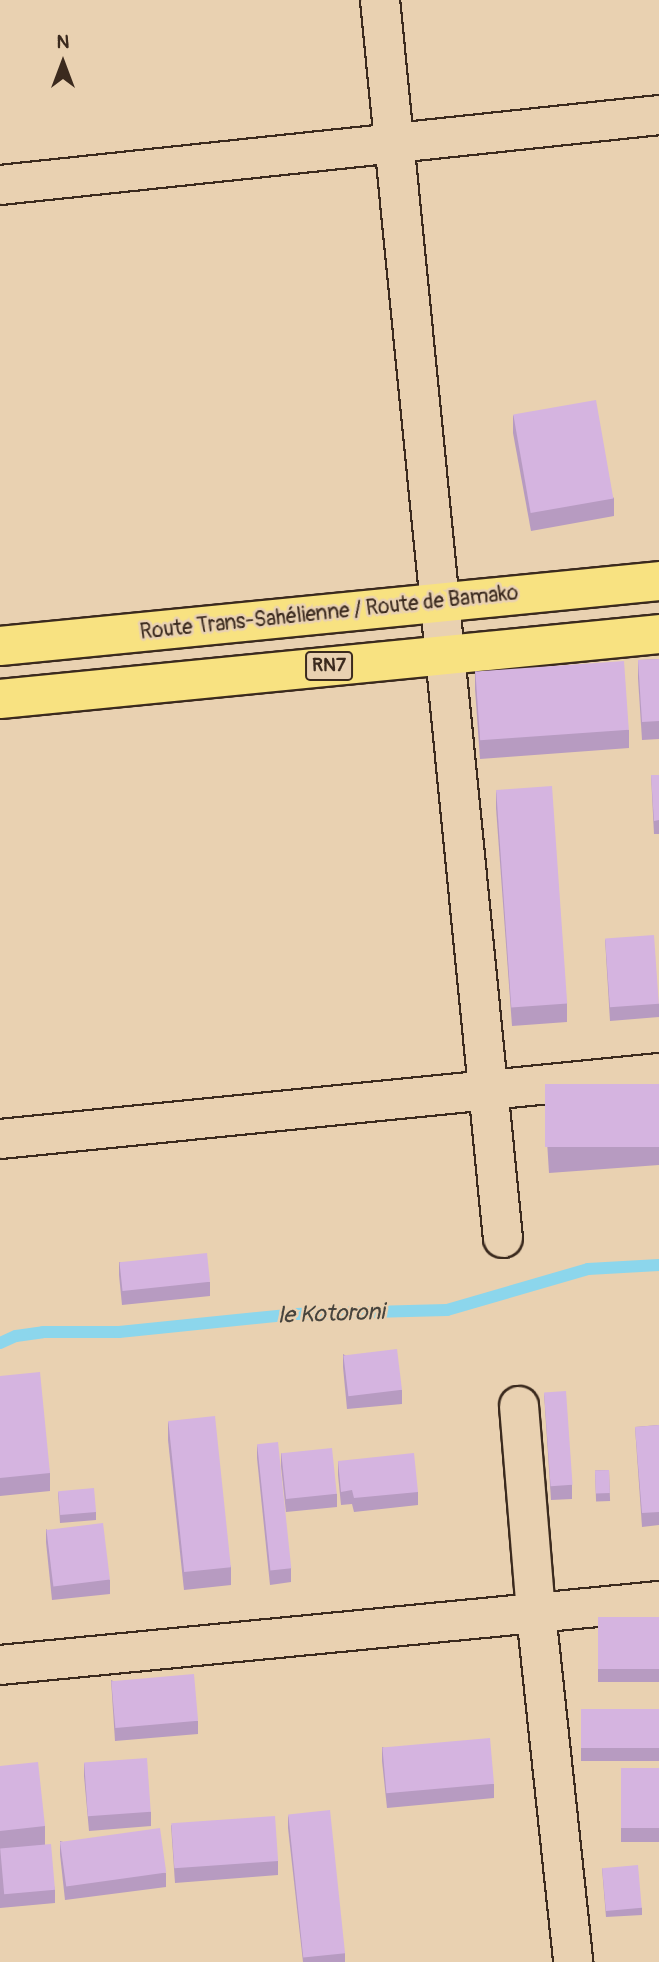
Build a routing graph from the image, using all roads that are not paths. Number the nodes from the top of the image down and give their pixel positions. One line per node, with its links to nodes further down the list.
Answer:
1 (380, 0): 3 (street)
2 (659, 114): 3 (street)
3 (395, 143): 4 (street); 6 (street)
4 (0, 185)
5 (659, 581): 6 (highway, Route Trans-Sahélienne / Route de Bamako)
6 (442, 602): 8 (highway, Route Trans-Sahélienne / Route de Bamako); 9 (street)
7 (659, 634): 9 (highway, RN7)
8 (0, 646)
9 (447, 654): 10 (highway, RN7); 12 (street)
10 (0, 699)
11 (659, 1073): 12 (street)
12 (490, 1090): 13 (street); 14 (street)
13 (0, 1139)
14 (503, 1238)
15 (519, 1406): 17 (street)
16 (659, 1601): 17 (street)
17 (536, 1613): 18 (street); 19 (street)
18 (0, 1665)
19 (573, 1962)

